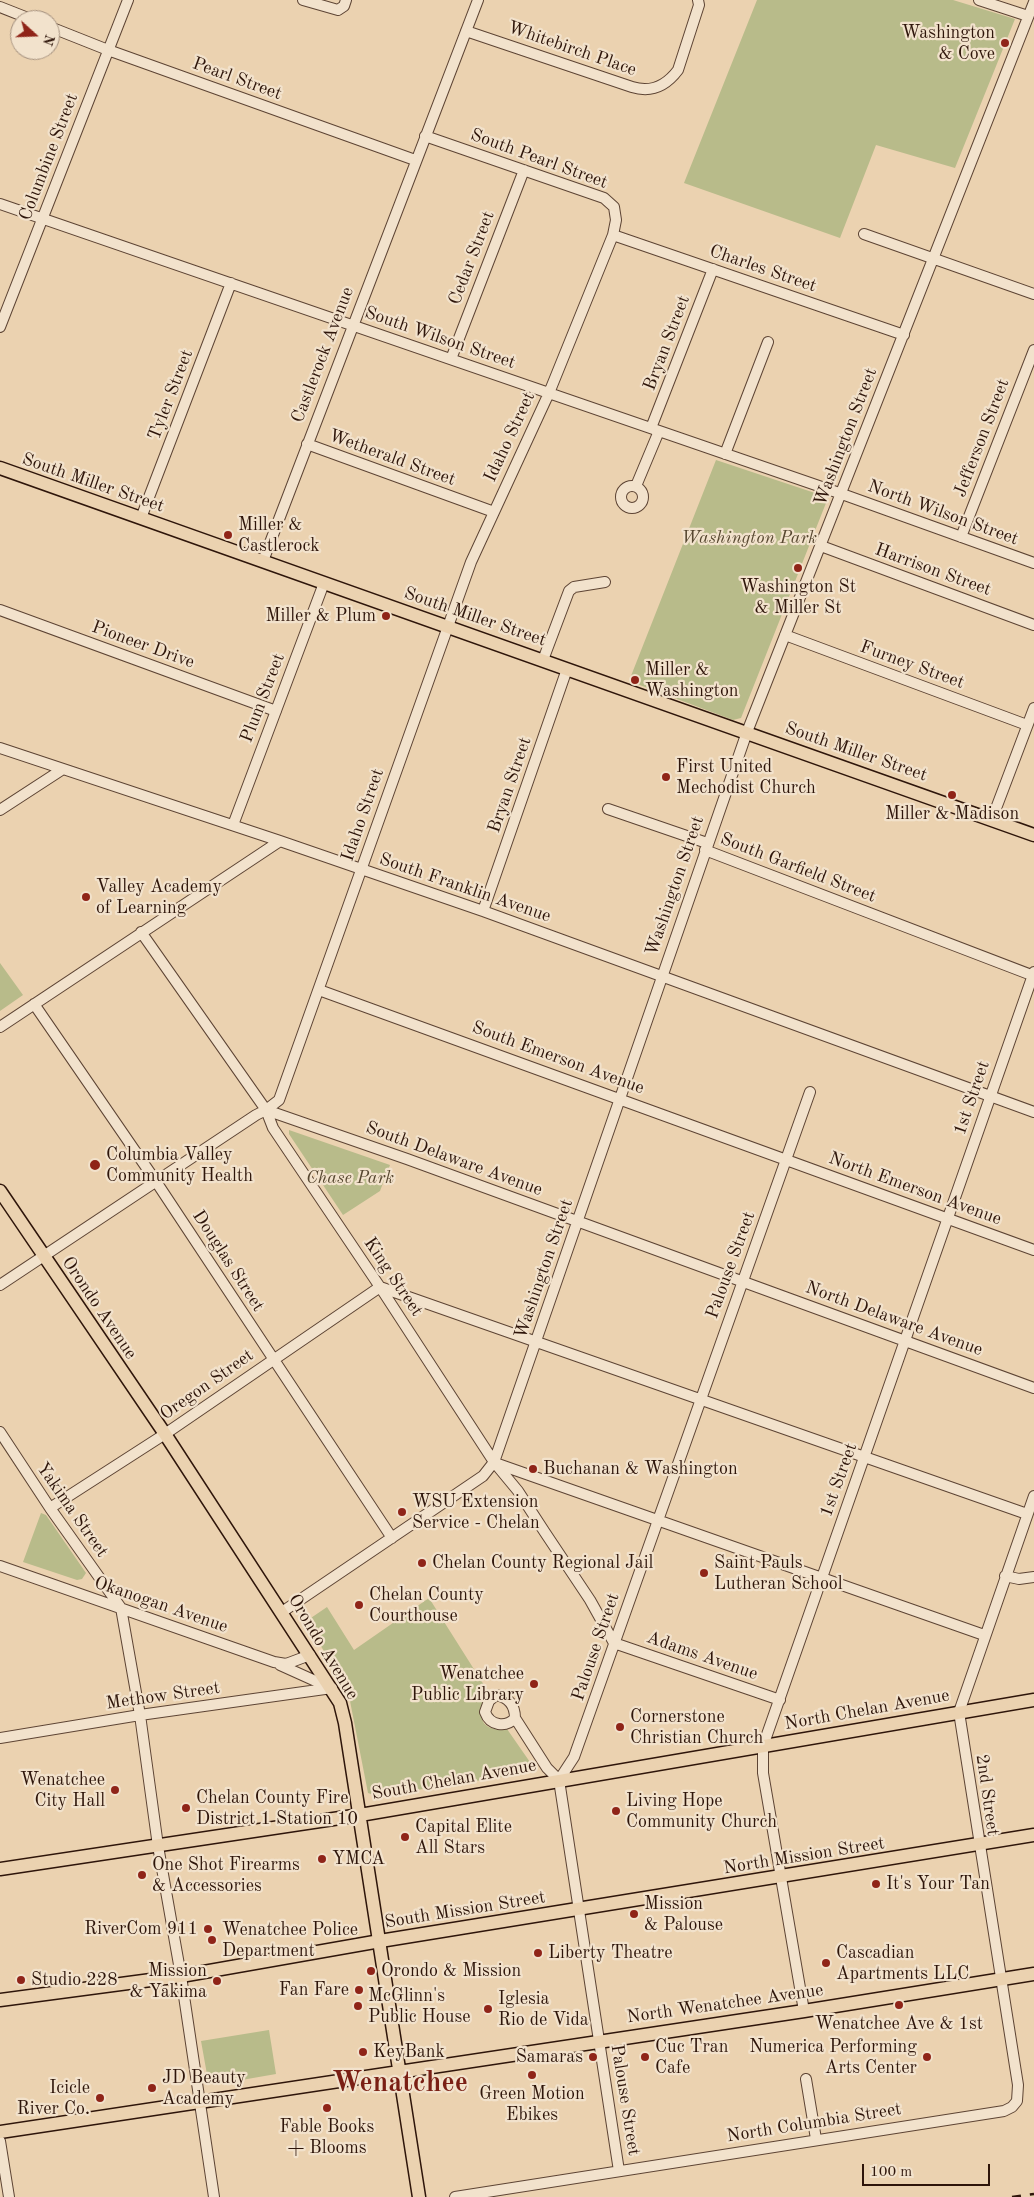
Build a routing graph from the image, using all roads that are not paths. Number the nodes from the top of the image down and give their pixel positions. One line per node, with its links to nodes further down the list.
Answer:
1 (128, 0): 11 (street, Columbine Street)
2 (303, 0): 3 (street)
3 (346, 0)
4 (478, 0): 10 (street)
5 (698, 0): 10 (street, Whitebirch Place)
6 (979, 0): 8 (street)
7 (1034, 2): 8 (street, Washington Street)
8 (1028, 16): 19 (street, Washington Street)
9 (60, 31): 11 (street, Pearl Street)
10 (466, 31): 12 (street)
11 (108, 50): 13 (street, Pearl Street); 16 (street, Columbine Street)
12 (425, 136): 13 (street, Castlerock Avenue); 14 (street, South Pearl Street)
13 (414, 160): 23 (street, Castlerock Avenue)
14 (524, 170): 18 (street, South Pearl Street); 28 (street, Cedar Street)
15 (0, 204): 16 (street, South Wilson Street)
16 (43, 218): 21 (street, South Wilson Street); 24 (street, Columbine Street)
17 (864, 234): 19 (street)
18 (612, 235): 20 (street, Charles Street); 29 (street, Idaho Street)
19 (934, 258): 22 (street); 25 (street, Washington Street)
20 (713, 269): 25 (street, Charles Street); 30 (street, Bryan Street)
21 (231, 283): 23 (street, South Wilson Street); 37 (street, Tyler Street)
22 (1034, 294)
23 (352, 325): 28 (street, South Wilson Street); 31 (street, Castlerock Avenue)
24 (0, 327)
25 (904, 335): 35 (street, Washington Street)
26 (768, 342): 32 (street)
27 (1034, 350): 38 (street, Jefferson Street)
28 (451, 359): 29 (street, South Wilson Street)
29 (549, 393): 30 (street, South Wilson Street); 36 (street, Idaho Street)
30 (655, 430): 32 (street, South Wilson Street); 34 (street, Bryan Street)
31 (307, 444): 36 (street, Wetherald Street); 40 (street, Castlerock Avenue)
32 (725, 454): 35 (street, South Wilson Street)
33 (0, 468): 37 (main road, South Miller Street)
34 (636, 486)
35 (842, 494): 38 (street, North Wilson Street); 39 (street, Washington Street)
36 (494, 512): 46 (street, Idaho Street)
37 (141, 518): 40 (main road, South Miller Street)
38 (961, 537): 41 (street, North Wilson Street)
39 (821, 546): 45 (street, Harrison Street); 47 (street, Washington Street)
40 (263, 561): 43 (main road, South Miller Street)
41 (1034, 563)
42 (605, 582): 48 (street)
43 (324, 583): 46 (main road, South Miller Street); 51 (street, Plum Street)
44 (0, 610): 51 (street, Pioneer Drive)
45 (1034, 625)
46 (447, 626): 48 (main road, South Miller Street); 63 (street, Idaho Street)
47 (785, 635): 52 (street, Furney Street); 53 (street, Washington Street)
48 (543, 660): 49 (main road, South Miller Street)
49 (568, 669): 53 (main road, South Miller Street); 64 (street, Bryan Street)
50 (1034, 708): 52 (street)
51 (276, 711): 59 (street, Plum Street)
52 (1027, 725): 58 (street)
53 (747, 732): 58 (main road, South Miller Street); 62 (street, Washington Street)
54 (0, 748): 55 (street, South Franklin Avenue)
55 (64, 769): 57 (street); 59 (street, South Franklin Avenue)
56 (608, 809): 62 (street, South Garfield Street)
57 (0, 810)
58 (992, 819): 60 (main road, South Miller Street)
59 (233, 825): 61 (street, South Franklin Avenue)
60 (1034, 835)
61 (280, 840): 63 (street, South Franklin Avenue); 65 (street)
62 (706, 847): 66 (street, South Garfield Street); 67 (street, Washington Street)
63 (361, 869): 64 (street, South Franklin Avenue); 68 (street, Idaho Street)
64 (483, 911): 67 (street, South Franklin Avenue)
65 (141, 932): 69 (street); 74 (street, King Street)
66 (1034, 974): 72 (street, 1st Street)
67 (661, 975): 72 (street, South Franklin Avenue); 73 (street, Washington Street)
68 (319, 990): 73 (street, South Emerson Avenue); 74 (street, Idaho Street)
69 (34, 1004): 70 (street); 77 (street, Douglas Street)
70 (0, 1027)
71 (810, 1092): 76 (street, Palouse Street)
72 (990, 1096): 75 (street, South Franklin Avenue); 79 (street, 1st Street)
73 (619, 1098): 76 (street, South Emerson Avenue); 80 (street, Washington Street)
74 (266, 1110): 77 (street, Idaho Street); 80 (street, South Delaware Avenue); 85 (street, King Street)
75 (1034, 1112)
76 (786, 1158): 79 (street, North Emerson Avenue); 83 (street, Palouse Street)
77 (155, 1180): 82 (street, Idaho Street); 88 (street, Douglas Street)
78 (0, 1191): 82 (main road, Orondo Avenue)
79 (948, 1218): 81 (street, North Emerson Avenue); 86 (street, 1st Street)
80 (578, 1221): 83 (street, South Delaware Avenue); 87 (street, Washington Street)
81 (1034, 1250)
82 (43, 1256): 84 (street, Idaho Street); 92 (main road, Orondo Avenue)
83 (743, 1281): 86 (street, North Delaware Avenue); 90 (street, Palouse Street)
84 (0, 1285)
85 (380, 1286): 87 (street); 88 (street, Oregon Street); 94 (street, King Street)
86 (906, 1341): 89 (street, North Delaware Avenue); 93 (street, 1st Street)
87 (537, 1342): 90 (street); 94 (street, Washington Street)
88 (273, 1359): 92 (street, Oregon Street); 99 (street, Douglas Street)
89 (1034, 1388)
90 (699, 1400): 93 (street); 98 (street, Palouse Street)
91 (0, 1432): 96 (street, Yakima Street)
92 (165, 1434): 96 (street, Oregon Street); 105 (main road, Orondo Avenue)
93 (865, 1457): 97 (street); 103 (street, 1st Street)
94 (494, 1462): 98 (street); 99 (street, Washington Street); 107 (street, King Street)
95 (1034, 1496): 97 (street, 2nd Street)
96 (50, 1508): 104 (street, Yakima Street)
97 (1027, 1514): 101 (street, 2nd Street)
98 (657, 1520): 103 (street); 107 (street, Palouse Street)
99 (392, 1538): 105 (street, Washington Street)
100 (0, 1566): 104 (street, Okanogan Avenue)
101 (1006, 1576): 102 (street); 106 (street, 2nd Street)
102 (1034, 1577)
103 (821, 1578): 106 (street); 111 (street, 1st Street)
104 (121, 1608): 109 (street, Okanogan Avenue); 114 (street, Yakima Street)
105 (282, 1612): 108 (main road, Orondo Avenue)
106 (984, 1635): 113 (street, 2nd Street)
107 (614, 1643): 111 (street, Adams Avenue); 118 (street, Palouse Street)
108 (310, 1655): 109 (street, Okanogan Avenue); 110 (main road, Orondo Avenue)
109 (274, 1662): 110 (street)
110 (332, 1688): 114 (street, Methow Street); 119 (main road, Orondo Avenue)
111 (780, 1700): 117 (street, 1st Street)
112 (1034, 1700): 113 (main road, North Chelan Avenue)
113 (959, 1712): 117 (main road, North Chelan Avenue); 121 (street, 2nd Street)
114 (140, 1715): 116 (street, Methow Street); 122 (street, Yakima Street)
115 (515, 1718): 118 (street)
116 (0, 1738)
117 (763, 1746): 118 (main road, North Chelan Avenue); 124 (street, 1st Street)
118 (559, 1780): 119 (main road, South Chelan Avenue); 125 (street, Palouse Street)
119 (360, 1814): 122 (main road, South Chelan Avenue); 126 (main road, Orondo Avenue)
120 (1034, 1835): 121 (main road, North Mission Street)
121 (978, 1845): 124 (main road, North Mission Street); 129 (street, 2nd Street)
122 (158, 1846): 123 (main road, South Chelan Avenue); 128 (street, Yakima Street)
123 (0, 1869)
124 (781, 1877): 125 (main road, North Mission Street); 131 (street, 1st Street)
125 (579, 1909): 126 (main road, South Mission Street); 132 (street, Palouse Street)
126 (380, 1941): 128 (main road, South Mission Street); 133 (main road, Orondo Avenue)
127 (1034, 1974): 129 (main road, North Wenatchee Avenue)
128 (181, 1976): 130 (main road, South Mission Street); 135 (street, Yakima Street)
129 (1002, 1980): 131 (main road, North Wenatchee Avenue); 136 (street, 2nd Street)
130 (0, 2000)
131 (804, 2011): 132 (main road, North Wenatchee Avenue)
132 (599, 2040): 133 (main road, North Wenatchee Avenue); 140 (street, Palouse Street)
133 (399, 2071): 135 (main road, North Wenatchee Avenue); 143 (main road, Orondo Avenue)
134 (806, 2079): 138 (street)
135 (198, 2103): 137 (main road, North Wenatchee Avenue); 142 (street, Yakima Street)
136 (1012, 2107): 138 (street, North Columbia Street)
137 (0, 2132)
138 (816, 2139): 140 (street, North Columbia Street)
139 (0, 2141): 141 (street)
140 (620, 2171): 144 (street, North Columbia Street)
141 (9, 2197)
142 (214, 2197)
143 (419, 2197)
144 (455, 2197)

